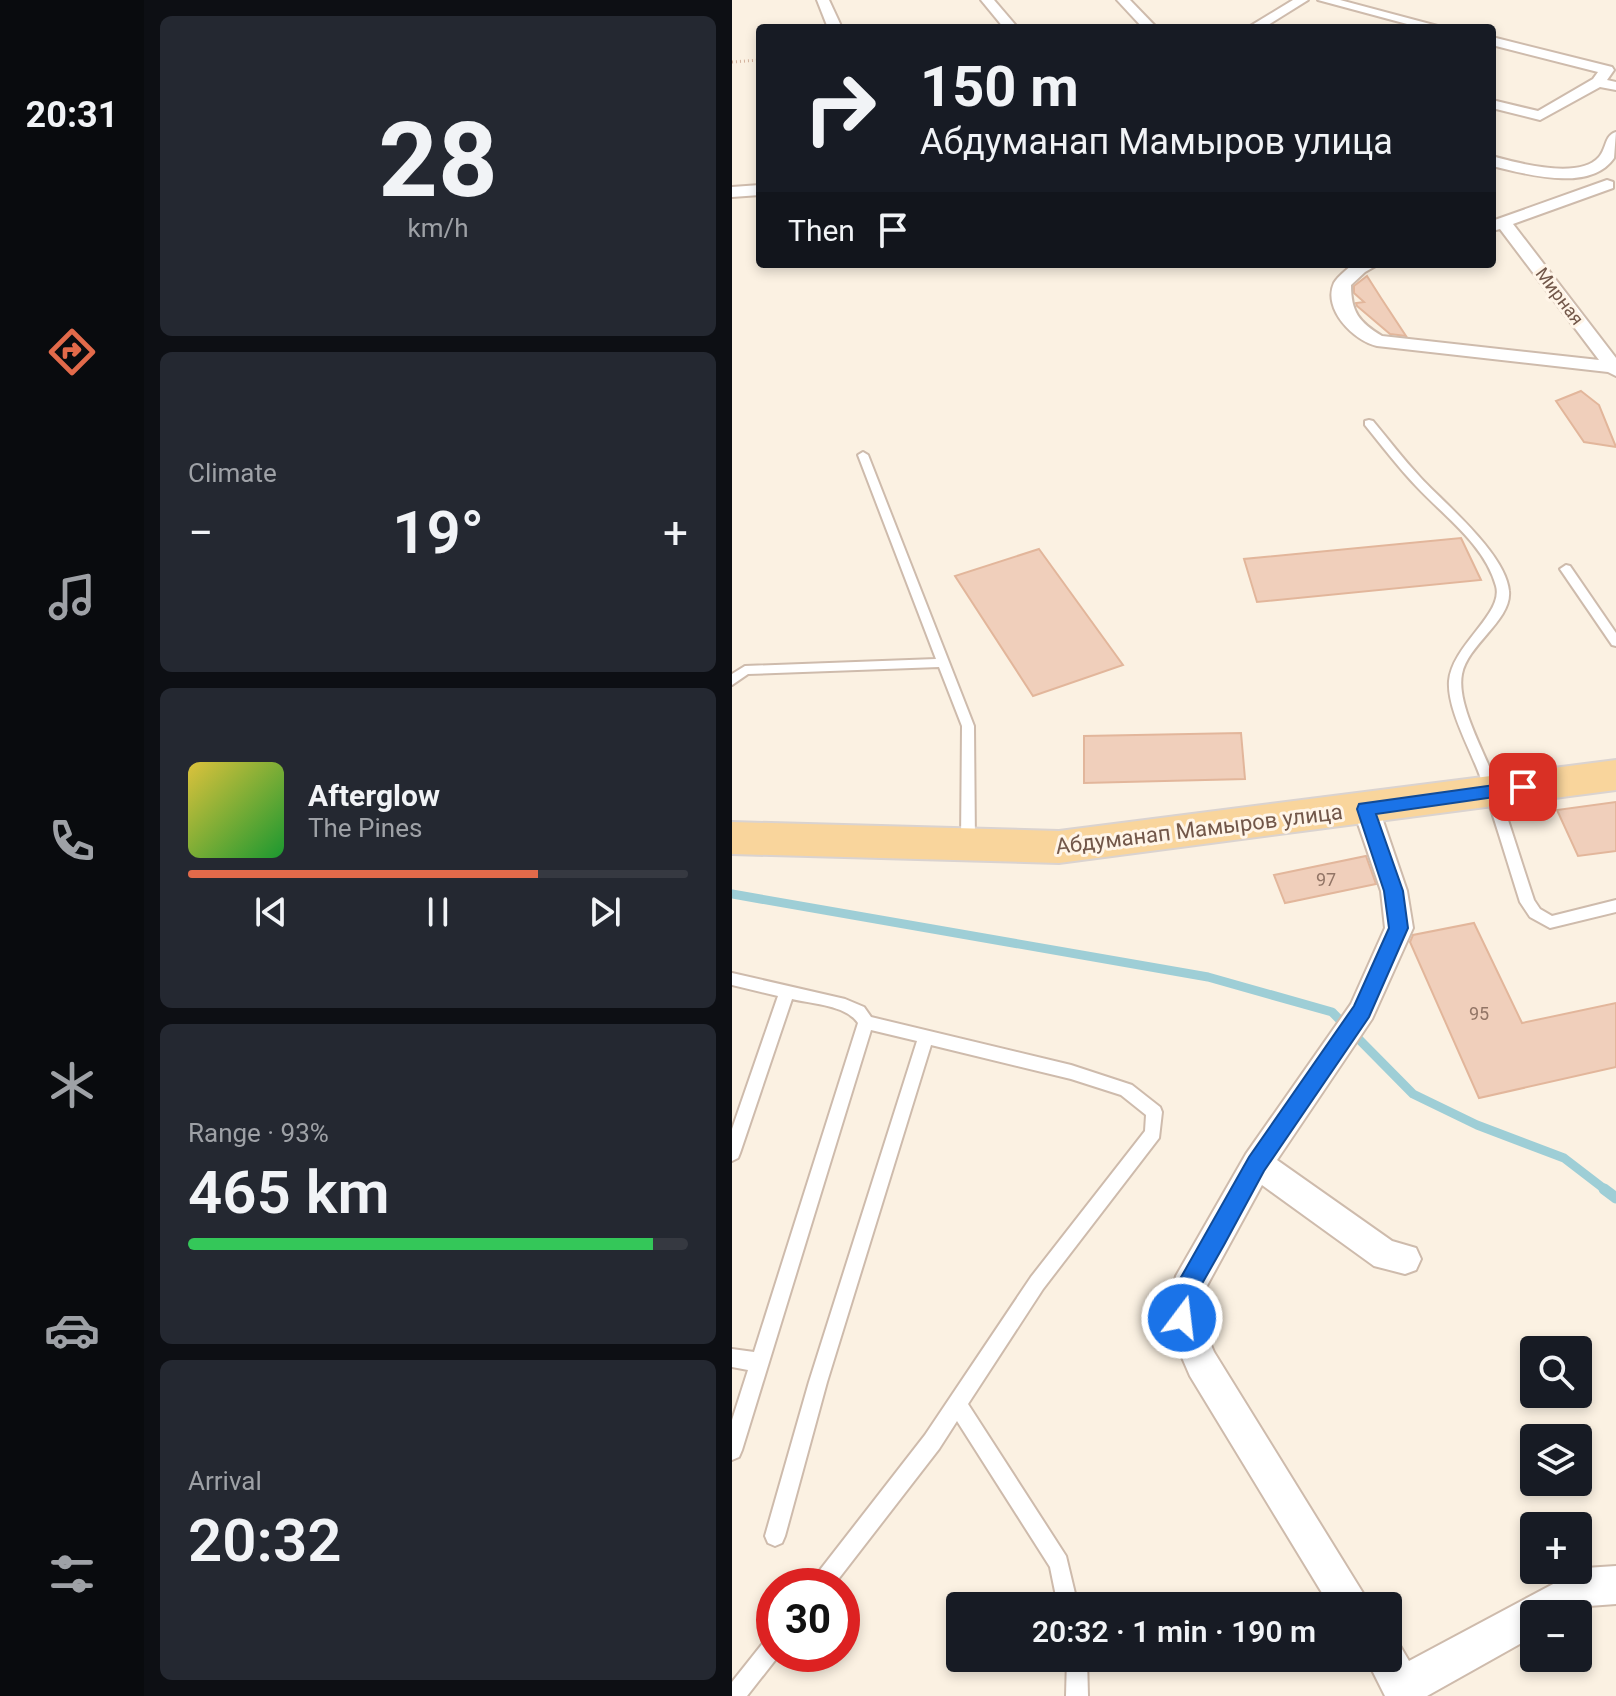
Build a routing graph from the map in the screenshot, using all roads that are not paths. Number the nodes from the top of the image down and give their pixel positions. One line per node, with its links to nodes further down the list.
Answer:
1 (823, 0): 6 (street)
2 (987, 0): 7 (street)
3 (1123, 0): 8 (street)
4 (1324, 0): 10 (street)
5 (1292, 2): 9 (street)
6 (833, 24)
7 (1008, 24)
8 (1146, 24)
9 (1260, 24)
10 (1422, 24)
11 (1496, 42): 12 (street)
12 (1598, 82): 13 (street); 14 (street)
13 (1616, 86)
14 (1496, 105)
15 (1616, 136): 17 (street)
16 (1496, 162): 17 (street)
17 (1589, 170): 18 (street)
18 (1612, 189): 21 (street)
19 (756, 190): 20 (street)
20 (732, 192)
21 (1498, 224): 23 (street, Мирная)
22 (1359, 268): 23 (street)
23 (1615, 368)
24 (1369, 423): 31 (lane)
25 (863, 455): 28 (lane)
26 (1566, 569): 27 (lane)
27 (1616, 642)
28 (944, 663): 29 (lane); 34 (lane)
29 (732, 681)
30 (1616, 775): 31 (main road, Абдуманап Мамыров улица)
31 (1492, 791): 32 (main road, Абдуманап Мамыров улица); 35 (lane)
32 (1366, 809): 34 (main road, Абдуманап Мамыров улица); 41 (street)
33 (732, 838): 34 (main road, Абдуманап Мамыров улица)
34 (968, 845)
35 (1616, 906)
36 (732, 979): 37 (lane)
37 (787, 991): 38 (lane); 40 (lane)
38 (866, 1022): 39 (lane); 44 (lane)
39 (926, 1037): 45 (lane); 47 (lane)
40 (732, 1153)
41 (1257, 1164): 42 (street); 51 (street)
42 (1405, 1259)
43 (732, 1358): 44 (lane)
44 (759, 1362): 46 (lane)
45 (957, 1404): 48 (lane); 50 (lane)
46 (732, 1450)
47 (775, 1536)
48 (834, 1568)
49 (1616, 1585): 52 (street)
50 (1065, 1592)
51 (1343, 1592)
52 (1561, 1600)
53 (1520, 1621): 56 (street)
54 (756, 1668): 57 (lane)
55 (1077, 1672): 58 (lane)
56 (1398, 1680)
57 (734, 1696)
58 (1077, 1696)

